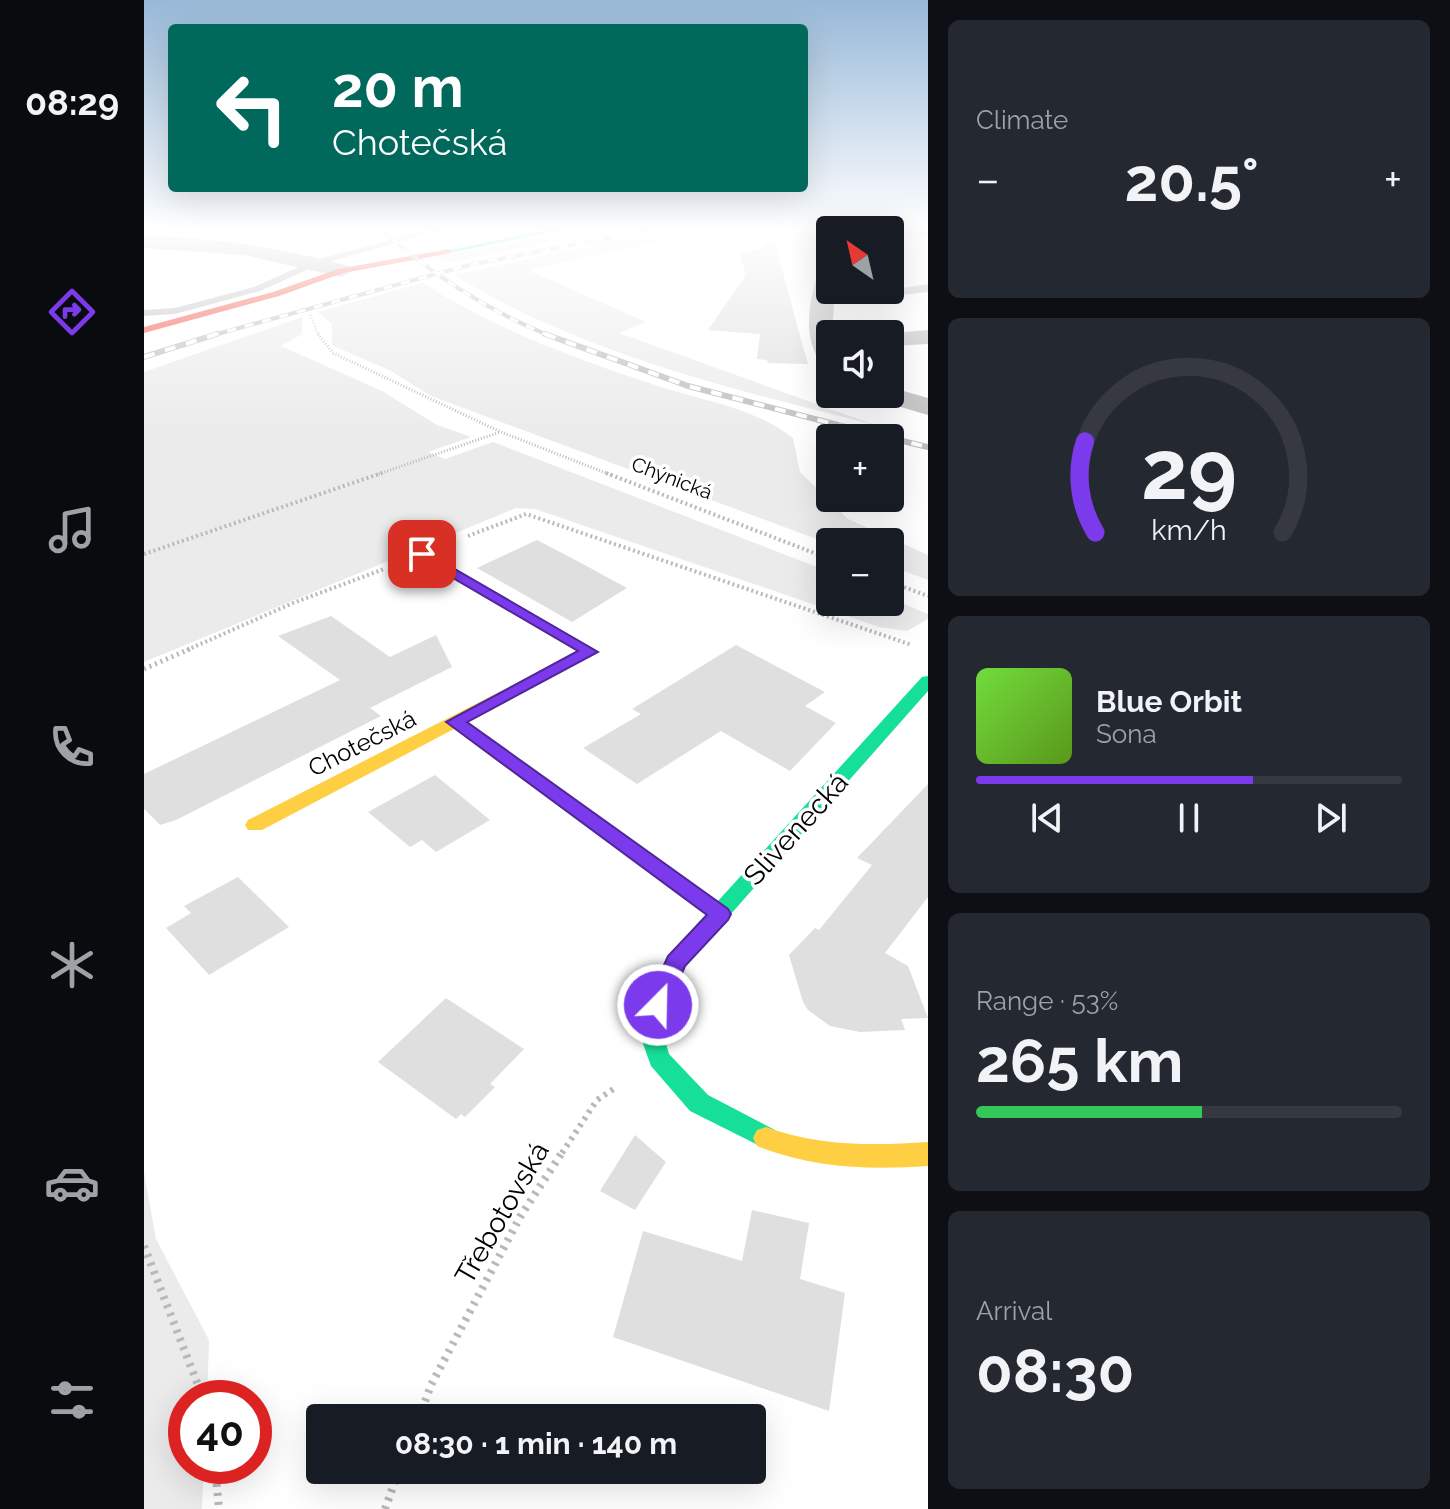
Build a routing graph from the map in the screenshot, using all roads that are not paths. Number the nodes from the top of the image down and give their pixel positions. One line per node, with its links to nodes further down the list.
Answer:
1 (267, 296): 2 (street)
2 (144, 330)
3 (928, 337): 4 (street)
4 (904, 338)
5 (904, 399): 6 (street)
6 (928, 407)
7 (422, 554): 9 (street)
8 (928, 681): 11 (street, Slivenecká)
9 (455, 722): 10 (street, Chotečská); 11 (street, Chotečská)
10 (255, 825)
11 (721, 914): 12 (street, Slivenecká)
12 (928, 1154)

